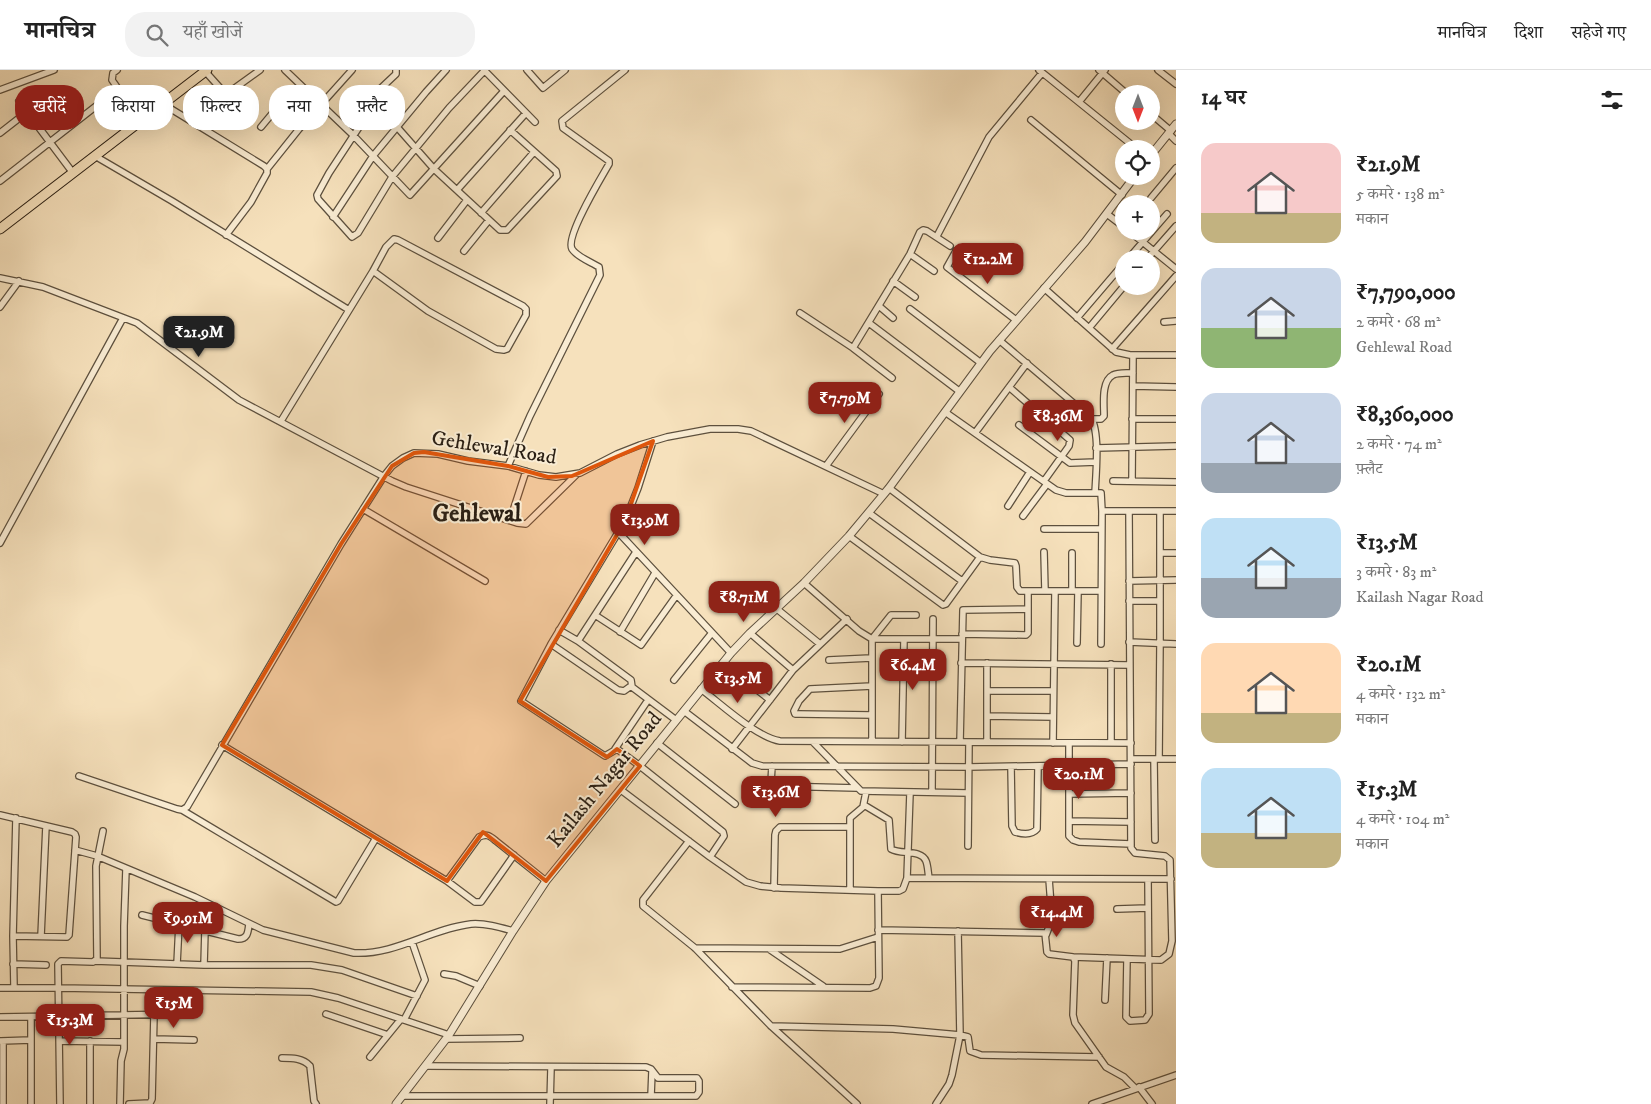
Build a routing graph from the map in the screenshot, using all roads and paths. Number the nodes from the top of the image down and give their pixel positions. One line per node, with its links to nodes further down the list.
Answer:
1 (54, 70): 20 (street)
2 (117, 70): 17 (street)
3 (204, 70): 4 (street); 21 (main road); 24 (main road)
4 (260, 70)
5 (285, 70): 18 (street)
6 (352, 70): 23 (street)
7 (396, 70): 47 (street)
8 (446, 70): 31 (street)
9 (485, 70): 22 (street); 52 (street)
10 (527, 70): 11 (street)
11 (565, 70)
12 (625, 70): 141 (street)
13 (1158, 70): 16 (street)
14 (1041, 71): 25 (street); 78 (street)
15 (1102, 71): 19 (street); 25 (street)
16 (1176, 84)
17 (116, 85)
18 (301, 85)
19 (1117, 85)
20 (0, 90)
21 (173, 91)
22 (504, 91): 29 (street); 56 (street)
23 (329, 95)
24 (173, 96)
25 (1079, 102): 48 (street)
26 (94, 108): 50 (street)
27 (173, 110): 58 (street)
28 (329, 112): 47 (street)
29 (526, 113): 34 (street); 44 (street)
30 (269, 118): 37 (street)
31 (405, 118)
32 (1031, 120): 64 (street)
33 (15, 121): 45 (street)
34 (535, 122)
35 (1160, 123): 46 (street)
36 (1176, 124): 46 (street)
37 (261, 127)
38 (40, 130): 50 (street)
39 (120, 130): 59 (main road)
40 (130, 130): 54 (main road)
41 (297, 130): 58 (street)
42 (395, 130): 55 (street)
43 (400, 130): 52 (street)
44 (510, 130): 53 (street); 63 (street)
45 (0, 133)
46 (1170, 133): 49 (street); 51 (street)
47 (353, 136): 55 (street); 71 (street)
48 (1126, 140)
49 (1176, 141)
50 (50, 143): 59 (street); 61 (street)
51 (1160, 145)
52 (416, 148): 56 (street); 60 (street)
53 (534, 152): 68 (street); 72 (street)
54 (96, 156): 59 (main road); 77 (street)
55 (373, 156): 60 (street); 71 (street)
56 (434, 168): 60 (street); 63 (street)
57 (1176, 168): 65 (street)
58 (268, 169): 77 (street)
59 (71, 170): 74 (main road); 76 (main road)
60 (392, 177): 71 (street)
61 (0, 181)
62 (1129, 185): 64 (street, Kailash Nagar Road)
63 (457, 190): 66 (street)
64 (1122, 195)
65 (1154, 195)
66 (467, 200): 68 (street); 79 (street)
67 (1115, 204): 69 (street, Kailash Nagar Road)
68 (481, 213): 72 (street)
69 (1107, 214): 73 (street); 98 (street, Kailash Nagar Road)
70 (1167, 214): 81 (street)
71 (333, 217)
72 (489, 220): 86 (street)
73 (1115, 220)
74 (0, 222)
75 (1176, 226): 85 (street)
76 (0, 229)
77 (226, 236): 104 (street)
78 (937, 236): 82 (street); 88 (street)
79 (438, 238)
80 (1140, 240): 81 (street)
81 (1143, 242): 83 (street); 84 (street)
82 (950, 246)
83 (1136, 250)
84 (1153, 250)
85 (1155, 250)
86 (464, 251)
87 (956, 251): 109 (street)
88 (910, 254): 92 (street); 97 (street)
89 (1160, 256): 90 (street)
90 (1176, 269)
91 (373, 271): 91 (street); 104 (street)
92 (934, 271)
93 (1115, 274): 108 (street)
94 (1176, 276): 116 (street)
95 (0, 278): 96 (street)
96 (19, 281): 102 (street); 106 (street)
97 (893, 281): 100 (street); 101 (street)
98 (1044, 288): 108 (street); 109 (street, Kailash Nagar Road)
99 (1116, 295): 113 (street)
100 (915, 297)
101 (879, 306): 107 (street); 112 (street)
102 (0, 307)
103 (910, 309): 119 (street)
104 (349, 310): 132 (street)
105 (800, 313): 115 (street)
106 (123, 318): 132 (street); 166 (street)
107 (894, 318)
108 (1077, 318): 113 (street)
109 (1016, 320): 114 (street, Kailash Nagar Road)
110 (1176, 321): 111 (street)
111 (1164, 322)
112 (869, 323): 115 (street); 126 (street)
113 (1089, 328): 116 (street)
114 (1000, 340): 119 (street, Kailash Nagar Road); 120 (street)
115 (853, 348): 122 (street)
116 (1112, 349): 117 (street)
117 (1133, 355): 118 (street); 121 (street)
118 (1176, 355)
119 (981, 363): 126 (street, Kailash Nagar Road)
120 (1027, 363): 124 (street); 129 (street)
121 (1133, 373): 123 (street); 129 (street)
122 (892, 378)
123 (1132, 386): 125 (street); 130 (street)
124 (1009, 387): 134 (street); 139 (street)
125 (1176, 387)
126 (959, 391): 128 (street, Kailash Nagar Road)
127 (879, 394): 142 (street)
128 (945, 412): 134 (street); 151 (street, Kailash Nagar Road)
129 (1092, 419): 138 (street)
130 (1132, 419): 131 (street); 137 (street)
131 (1176, 419)
132 (281, 421): 146 (street)
133 (1019, 426): 139 (street)
134 (974, 433): 144 (street)
135 (653, 441): 142 (street, Gehlewal Road); 145 (street, Gehlewal Road); 164 (street)
136 (1176, 446): 137 (street)
137 (1132, 447): 138 (street); 148 (street)
138 (1096, 448): 140 (street)
139 (1061, 457): 140 (street); 150 (street)
140 (1096, 462): 152 (street)
141 (508, 466): 143 (street, Gehlewal Road); 146 (street, Gehlewal Road)
142 (826, 466): 151 (street, Gehlewal Road)
143 (526, 471): 145 (street, Gehlewal Road); 161 (street)
144 (1030, 472): 150 (street); 153 (street)
145 (577, 474): 161 (street)
146 (384, 476): 154 (street, Gehlewal Road); 161 (street)
147 (1113, 481): 148 (street)
148 (1132, 481): 149 (street)
149 (1176, 482)
150 (1045, 483): 152 (street); 160 (street)
151 (886, 491): 159 (street, Kailash Nagar Road); 172 (street, Gehlewal Road)
152 (1096, 493): 155 (street)
153 (1008, 506)
154 (363, 509): 175 (street); 246 (street, Gehlewal Road)
155 (1102, 511): 156 (street); 163 (street)
156 (1129, 511): 157 (street); 177 (street)
157 (1160, 511): 158 (street); 171 (street)
158 (1176, 511)
159 (869, 513): 165 (street, Kailash Nagar Road); 176 (street)
160 (1023, 516)
161 (510, 520)
162 (1044, 529): 163 (street)
163 (1101, 529): 183 (street)
164 (619, 533): 167 (street); 194 (street)
165 (849, 536): 176 (street); 179 (street, Kailash Nagar Road)
166 (1, 540)
167 (636, 552): 173 (street); 190 (street)
168 (1044, 552): 180 (street)
169 (1072, 553): 182 (street)
170 (1176, 553): 171 (street)
171 (1160, 554): 178 (street)
172 (980, 557): 176 (street); 184 (street)
173 (655, 573): 185 (street); 195 (street)
174 (1176, 580): 178 (street)
175 (485, 581)
176 (962, 581)
177 (1129, 581): 178 (street); 187 (street)
178 (1160, 581): 186 (street)
179 (804, 583): 188 (street, Kailash Nagar Road); 192 (street)
180 (1045, 591): 181 (street); 184 (street)
181 (1055, 591): 182 (street); 216 (street)
182 (1075, 591): 183 (street); 204 (street)
183 (1101, 591): 208 (street)
184 (1028, 592): 189 (street)
185 (676, 596): 195 (street); 197 (street)
186 (1160, 600): 187 (street); 205 (street)
187 (1129, 601): 203 (street)
188 (777, 609): 196 (street, Kailash Nagar Road); 207 (street)
189 (1028, 609): 198 (street); 198 (street)
190 (595, 615): 195 (street); 202 (street)
191 (916, 615): 199 (street)
192 (847, 619): 199 (street); 207 (street)
193 (933, 619): 201 (street)
194 (559, 630): 202 (street); 206 (street)
195 (620, 632)
196 (750, 632): 210 (street, Kailash Nagar Road); 219 (street)
197 (711, 634): 210 (street); 220 (street)
198 (962, 636): 201 (street); 214 (street)
199 (872, 639): 200 (street); 211 (street)
200 (904, 639): 201 (street); 236 (street)
201 (933, 639): 237 (street)
202 (578, 641): 221 (street)
203 (1129, 642): 205 (street); 218 (street)
204 (1077, 643)
205 (1160, 643): 209 (street); 249 (street)
206 (551, 644): 221 (street); 247 (street)
207 (820, 644): 219 (street)
208 (1100, 644)
209 (1176, 644)
210 (731, 653): 213 (street, Kailash Nagar Road)
211 (871, 658): 212 (street); 222 (street)
212 (829, 660)
213 (724, 663): 223 (street, Kailash Nagar Road); 227 (street)
214 (961, 663): 215 (street); 238 (street)
215 (987, 663): 216 (street); 224 (street)
216 (1053, 663): 217 (street); 225 (street)
217 (1112, 664): 218 (street); 241 (street)
218 (1129, 665): 245 (street)
219 (793, 670): 227 (street)
220 (674, 680)
221 (630, 686): 226 (street)
222 (872, 686): 229 (street); 229 (street)
223 (701, 689): 228 (street, Kailash Nagar Road); 233 (street)
224 (988, 691): 225 (street); 230 (street)
225 (1053, 691): 231 (street)
226 (648, 700): 232 (street); 247 (street)
227 (770, 700): 233 (street)
228 (684, 711): 232 (street, Kailash Nagar Road); 248 (street)
229 (872, 715): 235 (street)
230 (987, 716): 231 (street); 240 (street)
231 (1053, 717): 243 (street)
232 (676, 720): 242 (street, Kailash Nagar Road)
233 (750, 727): 234 (street); 248 (street)
234 (813, 742): 235 (street); 255 (street)
235 (872, 742): 236 (street)
236 (902, 742): 237 (street)
237 (932, 742): 238 (street); 256 (street)
238 (960, 742): 239 (street)
239 (969, 742): 240 (street); 259 (street)
240 (987, 742): 243 (street)
241 (1111, 742): 244 (street); 245 (street)
242 (657, 743): 252 (street, Kailash Nagar Road); 269 (street)
243 (1053, 743): 244 (street)
244 (1069, 743): 254 (street)
245 (1131, 743): 251 (street)
246 (222, 745): 271 (street, Gehlewal Road); 279 (street)
247 (615, 749): 252 (street)
248 (732, 749): 253 (street)
249 (1156, 759): 250 (street); 251 (street); 280 (street)
250 (1176, 760)
251 (1131, 761): 254 (street); 267 (street)
252 (640, 766): 262 (street, Kailash Nagar Road); 288 (street)
253 (772, 766): 255 (street); 261 (street)
254 (1069, 766): 258 (street); 268 (street)
255 (839, 767): 256 (street); 261 (street)
256 (932, 767): 259 (street); 265 (street)
257 (1011, 767): 258 (street); 258 (street); 259 (street)
258 (1038, 767)
259 (969, 768): 266 (street)
260 (79, 776): 271 (street)
261 (857, 788): 263 (street)
262 (621, 790): 281 (street); 296 (street, Kailash Nagar Road)
263 (866, 792): 264 (street); 270 (street)
264 (910, 792): 265 (street); 285 (street)
265 (932, 792): 266 (street)
266 (968, 793): 283 (street)
267 (1131, 793): 268 (street); 275 (street)
268 (1069, 794): 274 (street)
269 (735, 804)
270 (864, 805): 277 (street); 285 (street)
271 (182, 810): 279 (street)
272 (0, 815): 273 (street)
273 (16, 818): 276 (street); 310 (street)
274 (1069, 821): 275 (street); 282 (street)
275 (1131, 822): 282 (street)
276 (46, 826): 284 (street); 311 (street)
277 (849, 828): 297 (street); 298 (street)
278 (103, 831): 287 (street)
279 (376, 838): 295 (street)
280 (1155, 840)
281 (689, 842): 288 (street); 315 (street)
282 (1131, 844): 293 (street)
283 (968, 846)
284 (75, 850): 287 (street); 311 (street)
285 (908, 853): 290 (street); 291 (street)
286 (514, 854): 295 (street); 295 (street); 296 (street)
287 (97, 856): 289 (street); 321 (street)
288 (710, 857): 297 (street)
289 (126, 869): 304 (street); 322 (street)
290 (907, 878): 291 (street); 299 (street)
291 (929, 878): 292 (street)
292 (1049, 879): 294 (street); 309 (street)
293 (1171, 879): 294 (street); 313 (street)
294 (1148, 880): 300 (street)
295 (447, 881)
296 (546, 882): 307 (street, Kailash Nagar Road)
297 (774, 888): 298 (street)
298 (850, 890): 299 (street)
299 (878, 891): 306 (street)
300 (1148, 908): 301 (street); 320 (street)
301 (1117, 909)
302 (142, 915): 303 (street)
303 (179, 924): 305 (street); 324 (street)
304 (249, 924): 305 (street); 314 (street)
305 (205, 930): 326 (street)
306 (878, 930): 308 (street); 312 (street)
307 (513, 931): 314 (street); 328 (street, Kailash Nagar Road)
308 (958, 931): 309 (street); 346 (street)
309 (1046, 935): 317 (street)
310 (14, 936): 311 (street); 323 (street)
311 (41, 936)
312 (878, 937): 316 (street); 330 (street)
313 (1174, 941): 320 (street)
314 (412, 942): 335 (street)
315 (695, 948): 316 (street); 329 (street)
316 (768, 948): 330 (street)
317 (1073, 957): 318 (street); 357 (street)
318 (1107, 958): 319 (street); 336 (street)
319 (1127, 959): 320 (street); 320 (street)
320 (1149, 960)
321 (95, 961): 322 (street); 333 (street)
322 (124, 963): 324 (street); 334 (street)
323 (14, 964): 325 (street); 332 (street)
324 (177, 964): 326 (street)
325 (46, 965)
326 (204, 965): 335 (street)
327 (444, 974): 328 (street)
328 (480, 986): 348 (street, Kailash Nagar Road)
329 (732, 986): 330 (street); 345 (street)
330 (825, 987)
331 (0, 988): 332 (street)
332 (14, 988): 333 (street)
333 (59, 988): 334 (street); 341 (street)
334 (124, 989): 339 (street); 344 (street)
335 (417, 996): 344 (street)
336 (1105, 1000)
337 (182, 1014): 340 (street)
338 (326, 1014): 347 (street)
339 (124, 1015): 340 (street); 341 (street); 356 (street)
340 (154, 1015): 350 (street)
341 (60, 1016): 343 (street); 354 (street)
342 (0, 1017): 343 (street)
343 (31, 1017): 351 (street)
344 (403, 1020): 347 (street); 348 (street)
345 (771, 1026): 346 (street); 380 (street)
346 (960, 1034): 357 (street); 381 (street)
347 (388, 1035): 359 (street)
348 (448, 1037): 349 (street); 360 (street, Kailash Nagar Road)
349 (520, 1038)
350 (154, 1039): 352 (street); 375 (street)
351 (31, 1040): 353 (street); 371 (street)
352 (194, 1040)
353 (1, 1041): 370 (street)
354 (60, 1041): 355 (street); 372 (street)
355 (90, 1041): 356 (street); 373 (street)
356 (124, 1042): 374 (street)
357 (1099, 1057): 364 (street)
358 (282, 1058): 376 (street)
359 (370, 1058)
360 (426, 1066): 361 (street); 365 (street, Kailash Nagar Road)
361 (551, 1068): 362 (street); 367 (street)
362 (652, 1071): 368 (street); 368 (street)
363 (1176, 1075): 364 (street)
364 (1137, 1087): 369 (street); 384 (street)
365 (402, 1096): 366 (street); 377 (street, Kailash Nagar Road)
366 (485, 1096): 367 (street); 378 (street)
367 (550, 1096): 368 (street); 379 (street)
368 (651, 1096)
369 (1109, 1097): 382 (street); 383 (street)
370 (3, 1104)
371 (31, 1104)
372 (60, 1104)
373 (90, 1104)
374 (120, 1104)
375 (129, 1104)
376 (316, 1104)
377 (396, 1104)
378 (485, 1104)
379 (550, 1104)
380 (857, 1104)
381 (936, 1104)
382 (1092, 1104)
383 (1109, 1104)
384 (1152, 1104)

